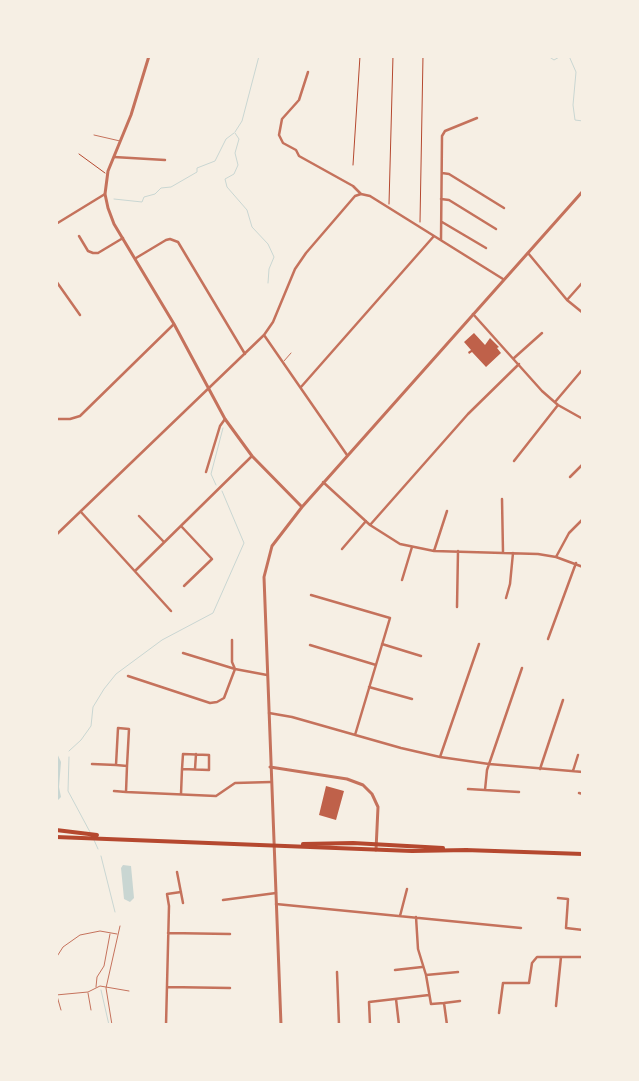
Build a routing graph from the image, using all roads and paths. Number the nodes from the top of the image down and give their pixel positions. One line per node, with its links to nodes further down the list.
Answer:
1 (149, 56): 8 (street)
2 (360, 56): 12 (path)
3 (393, 56): 19 (path)
4 (423, 56): 23 (path)
5 (308, 72): 17 (street)
6 (477, 118): 13 (street)
7 (94, 135): 8 (lane)
8 (121, 141): 10 (street)
9 (79, 154): 14 (path)
10 (114, 157): 11 (street); 14 (street)
11 (165, 160)
12 (353, 165)
13 (442, 173): 18 (street); 20 (street)
14 (108, 174): 16 (street)
15 (583, 191): 30 (street)
16 (105, 194): 22 (street); 27 (street)
17 (362, 194): 19 (street); 41 (street)
18 (441, 199): 21 (street); 24 (street)
19 (389, 208): 23 (street)
20 (504, 208)
21 (441, 222): 28 (street); 29 (street)
22 (56, 224)
23 (420, 227): 26 (street)
24 (496, 229)
25 (79, 236): 27 (street)
26 (434, 236): 28 (street); 48 (street)
27 (123, 238): 31 (street)
28 (441, 240): 32 (street)
29 (486, 248)
30 (527, 252): 32 (street); 35 (street)
31 (136, 258): 39 (street); 43 (street)
32 (503, 279): 37 (street)
33 (56, 281): 38 (street)
34 (583, 282): 35 (street)
35 (566, 300): 36 (street)
36 (583, 313)
37 (473, 314): 44 (street); 55 (street)
38 (80, 316)
39 (174, 324): 49 (street); 52 (street)
40 (542, 333): 44 (street)
41 (264, 335): 43 (street); 45 (street)
42 (291, 353): 45 (lane)
43 (245, 354): 49 (street)
44 (514, 358): 46 (street)
45 (284, 362): 48 (street)
46 (519, 364): 50 (street); 69 (street)
47 (583, 369): 50 (street)
48 (301, 387): 55 (street)
49 (208, 389): 54 (street); 65 (street)
50 (555, 402): 51 (street)
51 (558, 405): 53 (street); 57 (street)
52 (56, 419)
53 (583, 419)
54 (225, 420): 56 (street); 59 (street)
55 (348, 455): 61 (street)
56 (252, 456): 63 (street); 70 (street)
57 (514, 461)
58 (583, 464): 60 (street)
59 (206, 472)
60 (570, 477)
61 (323, 482): 63 (street); 68 (street)
62 (502, 498): 77 (street)
63 (302, 507): 99 (street)
64 (447, 511): 75 (street)
65 (80, 512): 71 (street); 82 (street)
66 (138, 516): 72 (street)
67 (583, 519): 79 (street)
68 (366, 521): 69 (street); 74 (street)
69 (370, 525): 73 (street)
70 (181, 526): 72 (street); 84 (street)
71 (56, 535)
72 (164, 542): 82 (street)
73 (412, 547): 75 (street); 83 (street)
74 (342, 549)
75 (434, 550): 76 (street)
76 (458, 551): 77 (street); 87 (street)
77 (503, 552): 78 (street)
78 (513, 553): 79 (street); 86 (street)
79 (556, 557): 80 (street)
80 (576, 564): 81 (street); 90 (street)
81 (583, 567)
82 (135, 571): 88 (street)
83 (402, 580)
84 (184, 586)
85 (311, 595): 91 (street)
86 (506, 598)
87 (457, 607)
88 (171, 611)
89 (232, 640): 98 (street)
90 (548, 640)
91 (382, 644): 95 (street); 96 (street)
92 (479, 644): 108 (street)
93 (310, 645): 96 (street)
94 (183, 653): 98 (street)
95 (422, 656)
96 (376, 665): 101 (street)
97 (522, 668): 110 (street)
98 (235, 669): 99 (street); 100 (street)
99 (267, 675): 104 (street)
100 (128, 676)
101 (370, 687): 102 (street); 105 (street)
102 (412, 699)
103 (563, 700): 116 (street)
104 (269, 713): 105 (street); 113 (street)
105 (355, 735): 108 (street)
106 (196, 754): 114 (street); 115 (street); 115 (street)
107 (578, 755): 117 (street)
108 (440, 757): 110 (street)
109 (92, 764): 111 (street)
110 (490, 764): 116 (street); 121 (street)
111 (116, 765): 112 (street); 112 (street)
112 (127, 766): 123 (street)
113 (270, 767): 119 (street); 130 (street)
114 (182, 768): 115 (street); 125 (street)
115 (195, 769)
116 (540, 769): 117 (street)
117 (573, 771): 118 (street)
118 (583, 772)
119 (271, 782): 125 (street); 137 (street)
120 (468, 789): 121 (street)
121 (485, 790): 124 (street)
122 (114, 792): 123 (street)
123 (126, 792): 125 (street)
124 (518, 792)
125 (181, 794)
126 (56, 830): 128 (main road)
127 (56, 837): 128 (main road)
128 (114, 838): 129 (main road)
129 (269, 844): 130 (main road); 131 (main road)
130 (377, 844): 131 (street); 132 (main road)
131 (376, 850): 132 (main road)
132 (467, 850): 133 (main road)
133 (583, 854)
134 (177, 872): 136 (street)
135 (407, 889): 142 (street)
136 (181, 892): 140 (street); 148 (street)
137 (276, 893): 139 (street); 141 (street)
138 (558, 898): 146 (street)
139 (222, 900)
140 (183, 903)
141 (276, 904): 142 (street); 176 (street)
142 (400, 916): 143 (street)
143 (416, 917): 145 (street); 154 (street)
144 (120, 926): 149 (lane)
145 (521, 928)
146 (583, 930)
147 (110, 933): 149 (lane); 153 (lane); 160 (lane)
148 (168, 933): 150 (street); 159 (street)
149 (118, 934): 161 (lane)
150 (230, 934)
151 (561, 957): 152 (street); 170 (street); 173 (street)
152 (583, 957)
153 (56, 958)
154 (422, 967): 155 (street); 158 (street)
155 (395, 970)
156 (337, 972): 177 (street)
157 (458, 972): 158 (street)
158 (426, 975): 166 (street)
159 (167, 986): 162 (street); 175 (street)
160 (96, 988): 161 (lane); 164 (lane)
161 (106, 988): 163 (lane); 174 (lane)
162 (230, 988)
163 (129, 991)
164 (88, 992): 165 (lane); 172 (lane)
165 (56, 995): 171 (lane)
166 (429, 995): 167 (street); 169 (street)
167 (396, 999): 178 (street); 179 (street)
168 (460, 1001): 169 (street)
169 (444, 1003): 180 (street)
170 (556, 1006)
171 (61, 1010)
172 (91, 1010)
173 (499, 1013)
174 (112, 1025)
175 (166, 1025)
176 (281, 1025)
177 (339, 1025)
178 (370, 1025)
179 (399, 1025)
180 (447, 1025)

